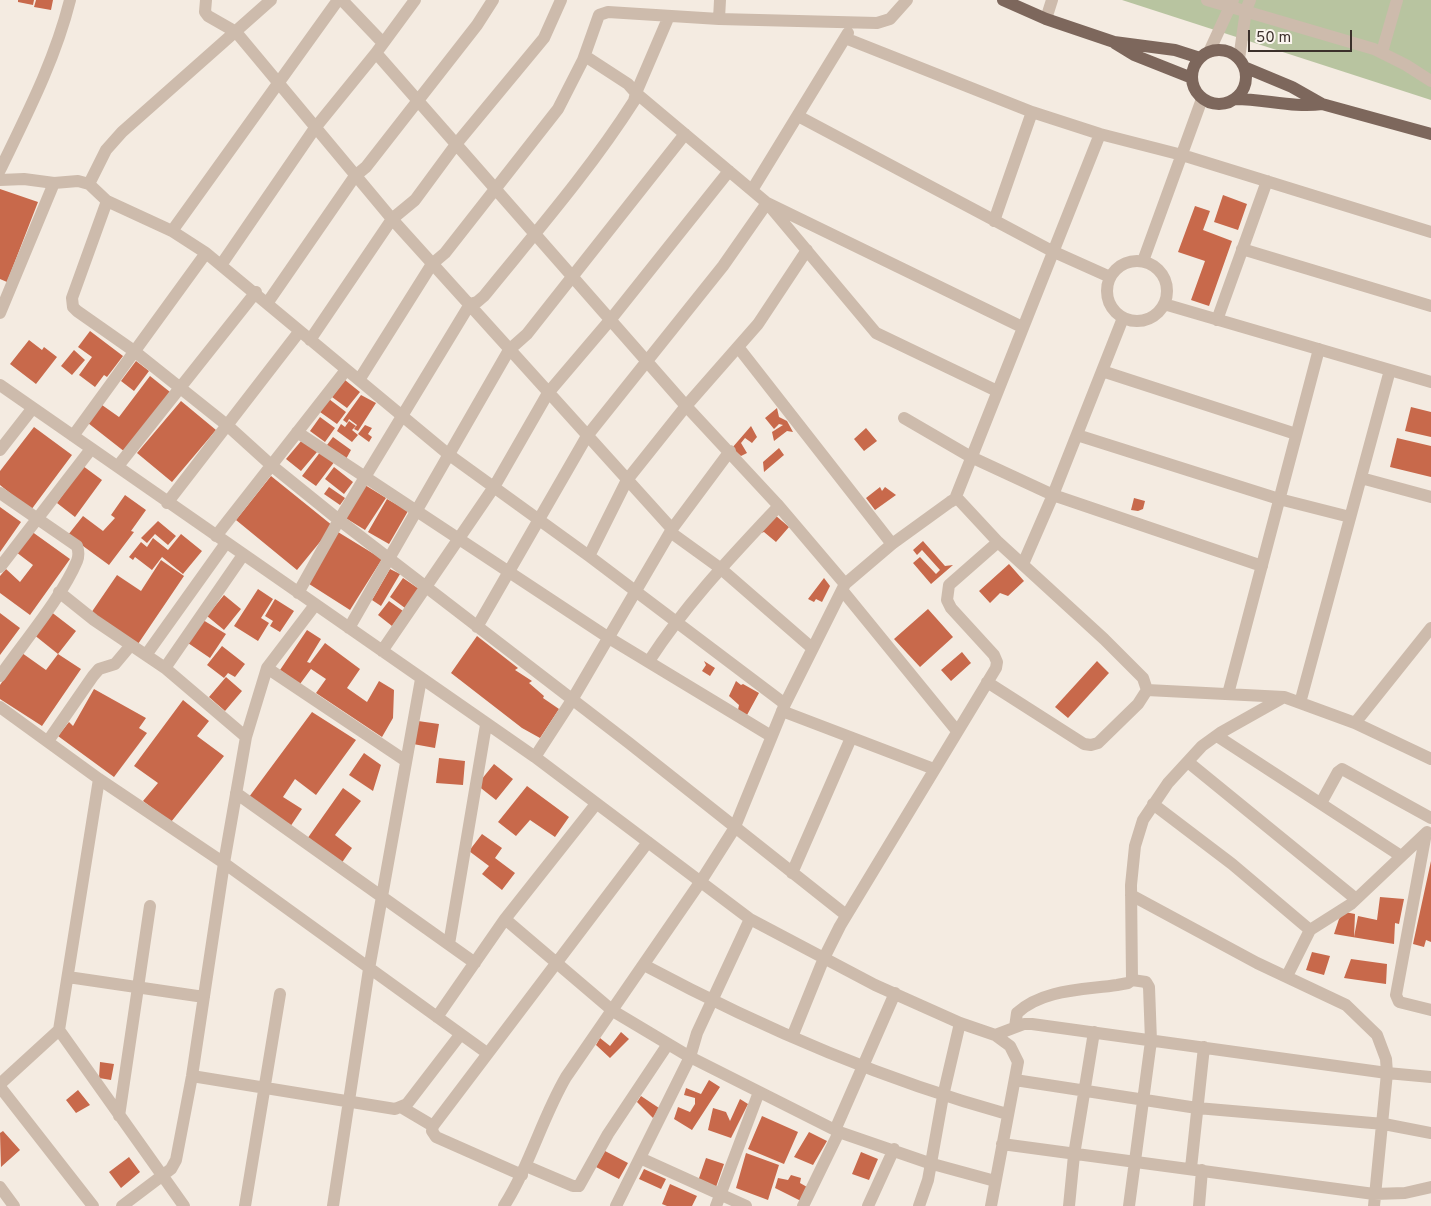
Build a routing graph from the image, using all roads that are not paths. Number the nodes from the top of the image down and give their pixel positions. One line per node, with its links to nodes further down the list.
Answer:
1 (70, 0): 45 (street)
2 (206, 0): 21 (street)
3 (270, 0): 21 (street)
4 (338, 0): 30 (street)
5 (342, 0): 24 (street)
6 (414, 0): 24 (street)
7 (493, 0): 35 (street)
8 (561, 0): 43 (street)
9 (720, 0): 19 (street)
10 (907, 0): 20 (street)
11 (1002, 0): 18 (main road)
12 (1052, 0): 18 (street)
13 (1207, 0): 15 (street)
14 (1397, 0): 25 (street)
15 (1232, 4): 16 (street); 26 (street)
16 (1248, 5): 25 (street); 28 (street)
17 (669, 16): 19 (street); 27 (street); 32 (street)
18 (1046, 18): 23 (main road)
19 (718, 20): 20 (street)
20 (854, 24): 22 (street)
21 (236, 32): 30 (street); 51 (street)
22 (845, 38): 37 (street); 38 (street)
23 (1114, 42): 26 (main road); 29 (main road)
24 (380, 48): 35 (street); 39 (street)
25 (1382, 52): 31 (street)
26 (1204, 55): 28 (main road); 29 (main road)
27 (585, 56): 32 (street); 52 (street)
28 (1242, 63): 34 (main road); 36 (main road)
29 (1192, 78): 33 (main road)
30 (278, 81): 39 (street); 58 (street)
31 (1431, 81)
32 (636, 93): 40 (street); 60 (street)
33 (1202, 99): 34 (main road); 44 (street)
34 (1236, 99): 36 (main road)
35 (418, 100): 43 (street); 47 (street)
36 (1322, 104): 42 (main road)
37 (1032, 112): 41 (street); 57 (street)
38 (798, 116): 53 (street); 57 (street)
39 (315, 128): 47 (street); 66 (street)
40 (685, 134): 46 (street); 68 (street)
41 (1100, 134): 44 (street); 63 (street)
42 (1431, 134)
43 (457, 143): 52 (street); 56 (street)
44 (1182, 155): 49 (street); 65 (street)
45 (0, 170)
46 (729, 171): 53 (street); 77 (street)
47 (355, 176): 56 (street); 71 (street)
48 (0, 180): 50 (street)
49 (1267, 181): 59 (street); 61 (street)
50 (54, 183): 51 (street); 75 (street)
51 (89, 184): 54 (street)
52 (496, 189): 60 (street); 67 (street)
53 (752, 190): 55 (street)
54 (107, 201): 58 (street); 85 (street)
55 (767, 203): 62 (street); 79 (street); 86 (street)
56 (392, 219): 67 (street); 81 (street)
57 (994, 220): 63 (street)
58 (172, 231): 64 (street)
59 (1431, 232)
60 (536, 233): 68 (street); 72 (street)
61 (1242, 249): 74 (street); 78 (street)
62 (807, 250): 82 (street); 94 (street)
63 (1052, 252): 69 (street); 79 (street)
64 (206, 253): 66 (street); 85 (street)
65 (1143, 261): 69 (street); 73 (street)
66 (221, 264): 70 (street)
67 (432, 264): 72 (street); 90 (street)
68 (572, 277): 77 (street); 84 (street)
69 (1110, 277): 76 (street)
70 (256, 292): 71 (street); 93 (street)
71 (268, 302): 80 (street)
72 (470, 304): 84 (street); 98 (street)
73 (1164, 304): 76 (street); 78 (street)
74 (1431, 306)
75 (0, 313)
76 (1123, 318): 89 (street)
77 (611, 320): 86 (street); 95 (street)
78 (1217, 320): 83 (street)
79 (1022, 327): 94 (street)
80 (299, 332): 81 (street); 100 (street)
81 (310, 340): 87 (street)
82 (738, 347): 96 (street); 133 (street)
83 (1319, 349): 88 (street); 102 (street)
84 (509, 350): 95 (street); 109 (street)
85 (134, 351): 93 (street); 104 (street)
86 (648, 362): 96 (street); 105 (street)
87 (346, 370): 90 (street); 101 (street)
88 (1390, 370): 91 (street); 114 (street)
89 (1102, 371): 102 (street); 103 (street)
90 (359, 380): 98 (street)
91 (1431, 382)
92 (0, 385): 97 (street)
93 (180, 388): 100 (street); 112 (street)
94 (997, 391): 110 (street)
95 (548, 393): 105 (street); 116 (street)
96 (686, 406): 108 (street); 115 (street)
97 (32, 409): 104 (street); 107 (street)
98 (403, 415): 109 (street); 113 (street)
99 (904, 418): 110 (street)
100 (228, 426): 111 (street); 122 (street)
101 (297, 432): 111 (street); 113 (street)
102 (1296, 434): 121 (street)
103 (1077, 435): 118 (street); 121 (street)
104 (73, 436): 106 (street)
105 (587, 436): 115 (street); 128 (street)
106 (91, 449): 112 (street); 126 (street)
107 (0, 450)
108 (730, 452): 123 (street); 129 (street)
109 (448, 454): 116 (street); 124 (street)
110 (971, 457): 118 (street); 120 (street)
111 (271, 465): 127 (street); 131 (street)
112 (118, 466): 122 (street)
113 (365, 477): 124 (street); 127 (street)
114 (1361, 478): 119 (street); 125 (street)
115 (627, 480): 129 (street); 135 (street)
116 (494, 487): 128 (street); 130 (street)
117 (0, 493): 126 (street)
118 (1053, 495): 137 (street); 138 (street)
119 (1431, 497)
120 (955, 499): 132 (street); 133 (street)
121 (1279, 499): 125 (street); 138 (street)
122 (167, 503): 131 (street)
123 (777, 504): 140 (street); 143 (street)
124 (416, 509): 130 (street); 136 (street)
125 (1350, 517): 167 (street)
126 (36, 520): 139 (street); 145 (street)
127 (339, 520): 136 (street); 146 (street)
128 (539, 520): 135 (street); 141 (street)
129 (672, 529): 140 (street); 144 (street)
130 (458, 538): 141 (street); 142 (street)
131 (221, 539): 134 (street); 156 (street)
132 (998, 542): 137 (street); 162 (street)
133 (892, 544): 143 (street)
134 (243, 555): 146 (street); 158 (street)
135 (589, 556): 144 (street)
136 (390, 559): 142 (street); 150 (street)
137 (1023, 564): 163 (street)
138 (1262, 566): 164 (street)
139 (0, 567)
140 (720, 568): 148 (street); 154 (street)
141 (511, 572): 149 (street); 152 (street)
142 (425, 586): 149 (street); 155 (street)
143 (844, 587): 154 (street); 172 (street)
144 (635, 591): 148 (street); 152 (street)
145 (60, 592): 153 (street); 160 (street)
146 (298, 593): 147 (street)
147 (315, 605): 150 (street); 159 (street)
148 (676, 621): 157 (street); 169 (street)
149 (477, 627): 166 (street)
150 (349, 628): 155 (street)
151 (1431, 628): 170 (street)
152 (609, 638): 157 (street); 166 (street)
153 (131, 645): 156 (street); 177 (street)
154 (812, 648): 169 (street)
155 (382, 651): 161 (street)
156 (146, 655): 158 (street)
157 (649, 661): 174 (street)
158 (165, 668): 173 (street)
159 (267, 668): 173 (street); 180 (street)
160 (0, 676)
161 (421, 679): 171 (street); 180 (street)
162 (987, 682): 163 (street); 172 (street)
163 (1147, 690): 164 (street)
164 (1228, 694): 165 (street)
165 (1284, 697): 167 (street); 175 (street)
166 (572, 700): 178 (street); 189 (street)
167 (1300, 703): 170 (street)
168 (0, 707): 177 (street)
169 (783, 708): 174 (street); 176 (street)
170 (1355, 723): 179 (street)
171 (486, 725): 178 (street); 204 (street)
172 (957, 731): 182 (street)
173 (246, 736): 184 (street)
174 (770, 736): 189 (street)
175 (1217, 736): 181 (street); 185 (street)
176 (851, 738): 182 (street); 194 (street)
177 (48, 742): 183 (street)
178 (534, 757): 186 (street)
179 (1431, 759)
180 (406, 761): 197 (street)
181 (1188, 762): 187 (street); 198 (street)
182 (934, 769): 200 (street)
183 (99, 779): 193 (street); 211 (street)
184 (236, 793): 193 (street); 197 (street)
185 (1321, 803): 188 (street); 192 (street)
186 (596, 804): 191 (street); 201 (street)
187 (1153, 804): 196 (street); 203 (street)
188 (1431, 818)
189 (734, 828): 194 (street); 195 (street)
190 (1428, 831): 192 (street); 218 (street)
191 (648, 842): 195 (street); 207 (street)
192 (1401, 856): 198 (street)
193 (224, 863): 209 (street); 216 (street)
194 (792, 874): 200 (street)
195 (701, 881): 202 (street); 208 (street)
196 (1131, 895): 210 (street); 212 (street)
197 (382, 896): 204 (street); 209 (street)
198 (1356, 899): 203 (street)
199 (150, 906): 213 (street)
200 (846, 915): 205 (street)
201 (505, 919): 206 (street); 207 (street)
202 (750, 919): 205 (street); 217 (street)
203 (1310, 930): 210 (street)
204 (449, 944): 206 (street)
205 (824, 958): 214 (street); 227 (street)
206 (475, 962): 220 (street)
207 (556, 963): 219 (street); 231 (street)
208 (644, 965): 217 (street); 219 (street)
209 (369, 969): 220 (street); 244 (street)
210 (1287, 976): 234 (street)
211 (68, 977): 213 (street); 223 (street)
212 (1132, 980): 222 (street); 228 (street)
213 (138, 987): 216 (street); 248 (street)
214 (895, 993): 221 (street); 233 (street)
215 (280, 994): 239 (street)
216 (204, 997): 235 (street)
217 (712, 1001): 227 (street); 232 (street)
218 (1431, 1010)
219 (613, 1011): 229 (street); 260 (street)
220 (436, 1017): 225 (street)
221 (960, 1023): 226 (street); 242 (street)
222 (1016, 1027): 224 (street); 226 (street)
223 (60, 1030): 238 (street); 248 (street)
224 (1094, 1032): 228 (street); 241 (street)
225 (460, 1034): 231 (street); 245 (street)
226 (996, 1035): 237 (street)
227 (792, 1037): 233 (street)
228 (1151, 1041): 230 (street); 243 (street)
229 (668, 1044): 232 (street); 260 (street)
230 (1204, 1047): 234 (street); 246 (street)
231 (487, 1053): 250 (street)
232 (690, 1057): 240 (street); 256 (street)
233 (864, 1067): 242 (street); 251 (street)
234 (1387, 1073): 236 (street); 249 (street)
235 (192, 1076): 239 (street); 261 (street)
236 (1431, 1077)
237 (1015, 1080): 241 (street); 247 (street)
238 (0, 1085): 269 (street)
239 (264, 1086): 244 (street); 272 (street)
240 (759, 1092): 251 (street); 266 (street)
241 (1086, 1092): 243 (street); 255 (street)
242 (942, 1096): 247 (street); 258 (street)
243 (1143, 1100): 246 (street); 257 (street)
244 (349, 1101): 245 (street); 273 (street)
245 (401, 1107): 250 (street)
246 (1198, 1108): 249 (street); 259 (street)
247 (1007, 1114): 253 (street)
248 (119, 1116): 261 (street)
249 (1384, 1124): 252 (street); 265 (street)
250 (433, 1126): 260 (street)
251 (837, 1131): 254 (street); 276 (street)
252 (1431, 1132)
253 (1002, 1144): 255 (street); 262 (street)
254 (894, 1150): 258 (street); 277 (street)
255 (1074, 1155): 257 (street); 280 (street)
256 (640, 1158): 266 (street); 274 (street)
257 (1135, 1162): 259 (street); 281 (street)
258 (929, 1163): 262 (street); 278 (street)
259 (1197, 1169): 265 (street); 282 (street)
260 (524, 1171): 267 (street)
261 (161, 1177): 270 (street); 271 (street)
262 (995, 1181): 279 (street)
263 (0, 1187): 268 (street)
264 (1431, 1187): 265 (street)
265 (1374, 1200)
266 (718, 1201): 275 (street)
267 (510, 1204)
268 (14, 1206)
269 (92, 1206)
270 (122, 1206)
271 (184, 1206)
272 (245, 1206)
273 (333, 1206)
274 (616, 1206)
275 (746, 1206)
276 (803, 1206)
277 (868, 1206)
278 (919, 1206)
279 (993, 1206)
280 (1069, 1206)
281 (1129, 1206)
282 (1198, 1206)

